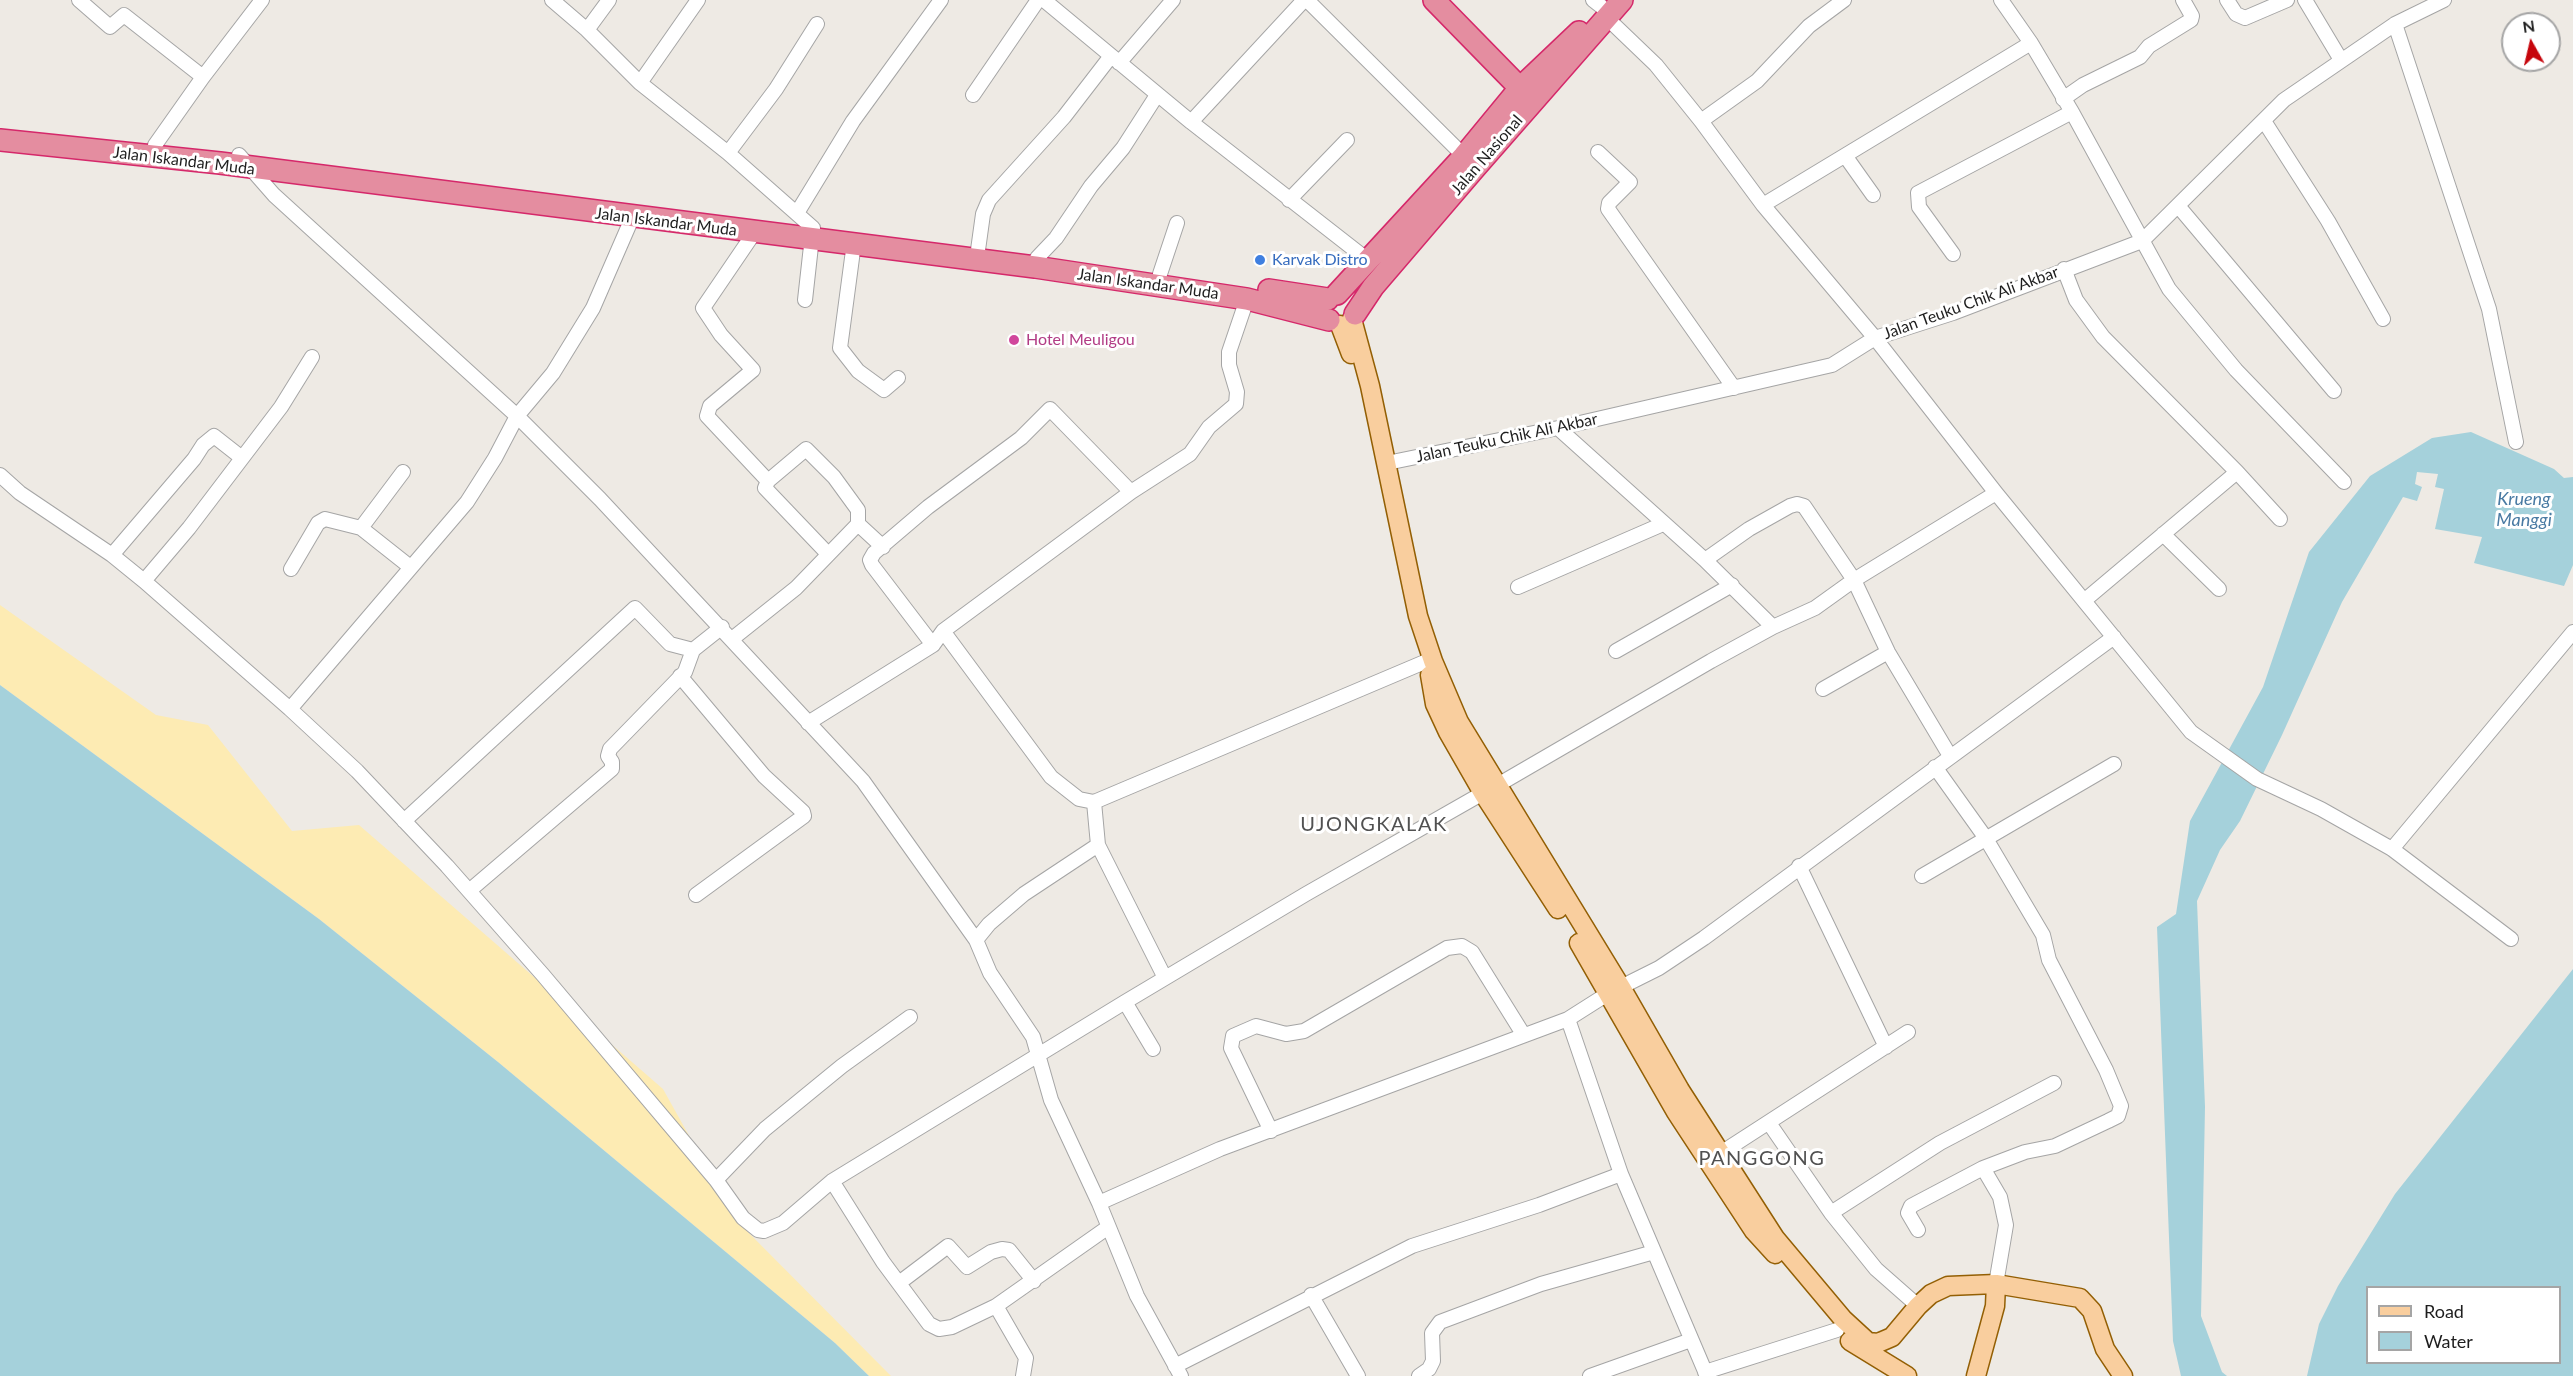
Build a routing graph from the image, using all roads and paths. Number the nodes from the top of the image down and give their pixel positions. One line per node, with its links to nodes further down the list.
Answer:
1 (79, 0): 27 (street)
2 (262, 0): 27 (street)
3 (552, 0): 23 (street)
4 (609, 0): 23 (street)
5 (698, 0): 28 (street)
6 (941, 0): 52 (street)
7 (1038, 0): 30 (street)
8 (1044, 0): 25 (street)
9 (1173, 0): 25 (street)
10 (1305, 0): 36 (street); 45 (street)
11 (1434, 0): 29 (highway)
12 (1622, 0): 20 (highway, Jalan Nasional)
13 (1844, 0): 34 (street)
14 (2183, 0): 32 (street)
15 (2227, 0): 16 (street)
16 (2288, 0)
17 (2305, 0): 26 (street)
18 (2445, 0): 22 (street, Jalan Teuku Chik Ali Akbar)
19 (2007, 2): 24 (street)
20 (1594, 20): 29 (highway, Jalan Nasional); 34 (street); 69 (highway, Jalan Nasional)
21 (817, 24): 44 (street)
22 (2395, 24): 26 (street, Jalan Teuku Chik Ali Akbar); 77 (street)
23 (587, 30): 28 (street)
24 (2031, 43): 32 (street); 46 (street)
25 (1115, 59): 31 (street); 59 (street)
26 (2341, 60): 35 (street, Jalan Teuku Chik Ali Akbar)
27 (203, 77): 42 (street)
28 (640, 83): 44 (street)
29 (1520, 88): 45 (highway, Jalan Nasional)
30 (973, 95)
31 (1157, 95): 36 (street); 61 (street)
32 (2063, 99): 33 (street)
33 (2072, 112): 57 (street); 60 (street)
34 (1701, 121): 50 (street)
35 (2264, 121): 51 (street, Jalan Teuku Chik Ali Akbar); 68 (street)
36 (1191, 122): 49 (street)
37 (0, 127): 38 (highway, Jalan Iskandar Muda)
38 (48, 139): 39 (highway, Jalan Iskandar Muda); 41 (highway, Jalan Iskandar Muda)
39 (0, 140)
40 (1347, 140): 49 (street)
41 (72, 142): 42 (highway, Jalan Iskandar Muda); 47 (highway, Jalan Iskandar Muda)
42 (156, 145): 47 (highway, Jalan Iskandar Muda)
43 (1598, 152): 73 (street)
44 (728, 153): 52 (street)
45 (1464, 156): 62 (highway, Jalan Nasional)
46 (1846, 157): 48 (street); 50 (street)
47 (245, 162): 53 (highway, Jalan Iskandar Muda); 56 (highway, Jalan Iskandar Muda); 75 (street)
48 (1873, 195)
49 (1288, 200): 62 (street)
50 (1763, 205): 70 (street)
51 (2179, 207): 57 (street, Jalan Teuku Chik Ali Akbar); 74 (street)
52 (797, 213): 56 (street)
53 (633, 216): 55 (highway, Jalan Iskandar Muda); 75 (street)
54 (1177, 224): 64 (street)
55 (754, 233): 56 (highway, Jalan Iskandar Muda); 83 (street)
56 (812, 233): 58 (highway, Jalan Iskandar Muda); 59 (highway, Jalan Iskandar Muda); 67 (street)
57 (2142, 241): 63 (street, Jalan Teuku Chik Ali Akbar); 84 (street)
58 (854, 243): 66 (highway, Jalan Iskandar Muda); 72 (street)
59 (978, 250): 61 (highway, Jalan Iskandar Muda)
60 (1953, 254)
61 (1037, 258): 64 (highway, Jalan Iskandar Muda)
62 (1369, 261): 65 (highway, Jalan Nasional)
63 (2064, 269): 70 (street, Jalan Teuku Chik Ali Akbar); 81 (street)
64 (1160, 274): 65 (highway, Jalan Iskandar Muda)
65 (1333, 296): 69 (highway); 69 (highway)
66 (1247, 299): 69 (highway, Jalan Iskandar Muda); 85 (street)
67 (805, 300)
68 (2383, 319)
69 (1344, 320): 79 (main road); 114 (main road)
70 (1875, 338): 73 (street, Jalan Teuku Chik Ali Akbar); 86 (street)
71 (312, 357): 78 (street)
72 (898, 378)
73 (1734, 388): 76 (street, Jalan Teuku Chik Ali Akbar)
74 (2334, 391)
75 (517, 416): 96 (street); 104 (street)
76 (1558, 428): 79 (street, Jalan Teuku Chik Ali Akbar); 89 (street)
77 (2516, 442)
78 (242, 458): 94 (street); 99 (street)
79 (1388, 463): 122 (main road)
80 (403, 472): 90 (street)
81 (2237, 472): 87 (street); 91 (street)
82 (0, 475): 94 (street)
83 (768, 481): 88 (street); 93 (street)
84 (2344, 482)
85 (1131, 492): 92 (street); 106 (street)
86 (1995, 493): 98 (street); 103 (street)
87 (2280, 519)
88 (858, 524): 92 (street); 93 (street)
89 (1663, 524): 95 (street); 101 (street)
90 (361, 528): 96 (street); 97 (street)
91 (2163, 534): 102 (street); 103 (street)
92 (883, 547): 110 (street)
93 (828, 554): 109 (street)
94 (112, 555): 99 (street)
95 (1706, 560): 98 (street); 100 (street)
96 (409, 566): 117 (street)
97 (291, 569)
98 (1854, 580): 105 (street); 113 (street)
99 (144, 581): 117 (street)
100 (1732, 585): 105 (street); 112 (street)
101 (1518, 587)
102 (2219, 589)
103 (2085, 600): 108 (street)
104 (722, 627): 109 (street); 111 (street)
105 (1773, 627): 122 (street)
106 (943, 631): 110 (street); 123 (street)
107 (2573, 632): 127 (street)
108 (2114, 637): 119 (street); 127 (street)
109 (732, 639): 118 (street)
110 (933, 645): 118 (street)
111 (693, 650): 115 (street); 124 (street)
112 (1616, 651)
113 (1888, 652): 116 (street); 119 (street)
114 (1427, 661): 122 (main road); 123 (street)
115 (683, 674): 130 (street); 131 (street)
116 (1823, 689)
117 (290, 709): 124 (street)
118 (808, 723): 133 (street)
119 (1950, 756): 121 (street)
120 (2114, 764): 125 (street)
121 (1935, 767): 125 (street); 128 (street)
122 (1490, 790): 134 (street); 135 (main road)
123 (1094, 802): 126 (street)
124 (404, 821): 130 (street)
125 (1985, 837): 129 (street); 148 (street)
126 (1098, 845): 133 (street); 134 (street)
127 (2392, 849): 132 (street)
128 (1799, 866): 135 (street); 141 (street)
129 (1922, 876)
130 (469, 891): 150 (street)
131 (696, 895)
132 (2511, 939)
133 (976, 940): 143 (street)
134 (1165, 978): 136 (street)
135 (1615, 991): 138 (street); 147 (main road); 163 (main road)
136 (1125, 1002): 142 (street); 143 (street)
137 (910, 1017): 150 (street)
138 (1568, 1019): 140 (street); 149 (street)
139 (1908, 1032): 141 (street)
140 (1522, 1034): 146 (street); 146 (street)
141 (1886, 1047): 145 (street)
142 (1153, 1049)
143 (1039, 1056): 151 (street); 152 (street)
144 (2054, 1083): 153 (street)
145 (1769, 1122): 147 (street); 153 (street)
146 (1271, 1131): 152 (street)
147 (1721, 1153): 162 (main road)
148 (1983, 1168): 155 (street); 159 (street)
149 (1621, 1174): 156 (street); 160 (street)
150 (716, 1180): 151 (street)
151 (832, 1181): 158 (street)
152 (1099, 1203): 154 (street)
153 (1832, 1213): 162 (street)
154 (1107, 1228): 157 (street); 165 (street)
155 (1918, 1230)
156 (1654, 1252): 164 (street); 169 (street)
157 (1034, 1281): 158 (street); 161 (street)
158 (899, 1283): 161 (street)
159 (1996, 1284): 162 (main road); 172 (main road); 173 (main road)
160 (1311, 1295): 165 (street); 168 (street)
161 (996, 1306): 167 (street)
162 (1918, 1306)
163 (1837, 1330): 166 (street); 171 (main road)
164 (1691, 1340): 166 (street); 170 (street)
165 (1178, 1371)
166 (1706, 1374)
167 (1023, 1376)
168 (1358, 1376)
169 (1419, 1376)
170 (1590, 1376)
171 (1907, 1376)
172 (1976, 1376)
173 (2123, 1376)

